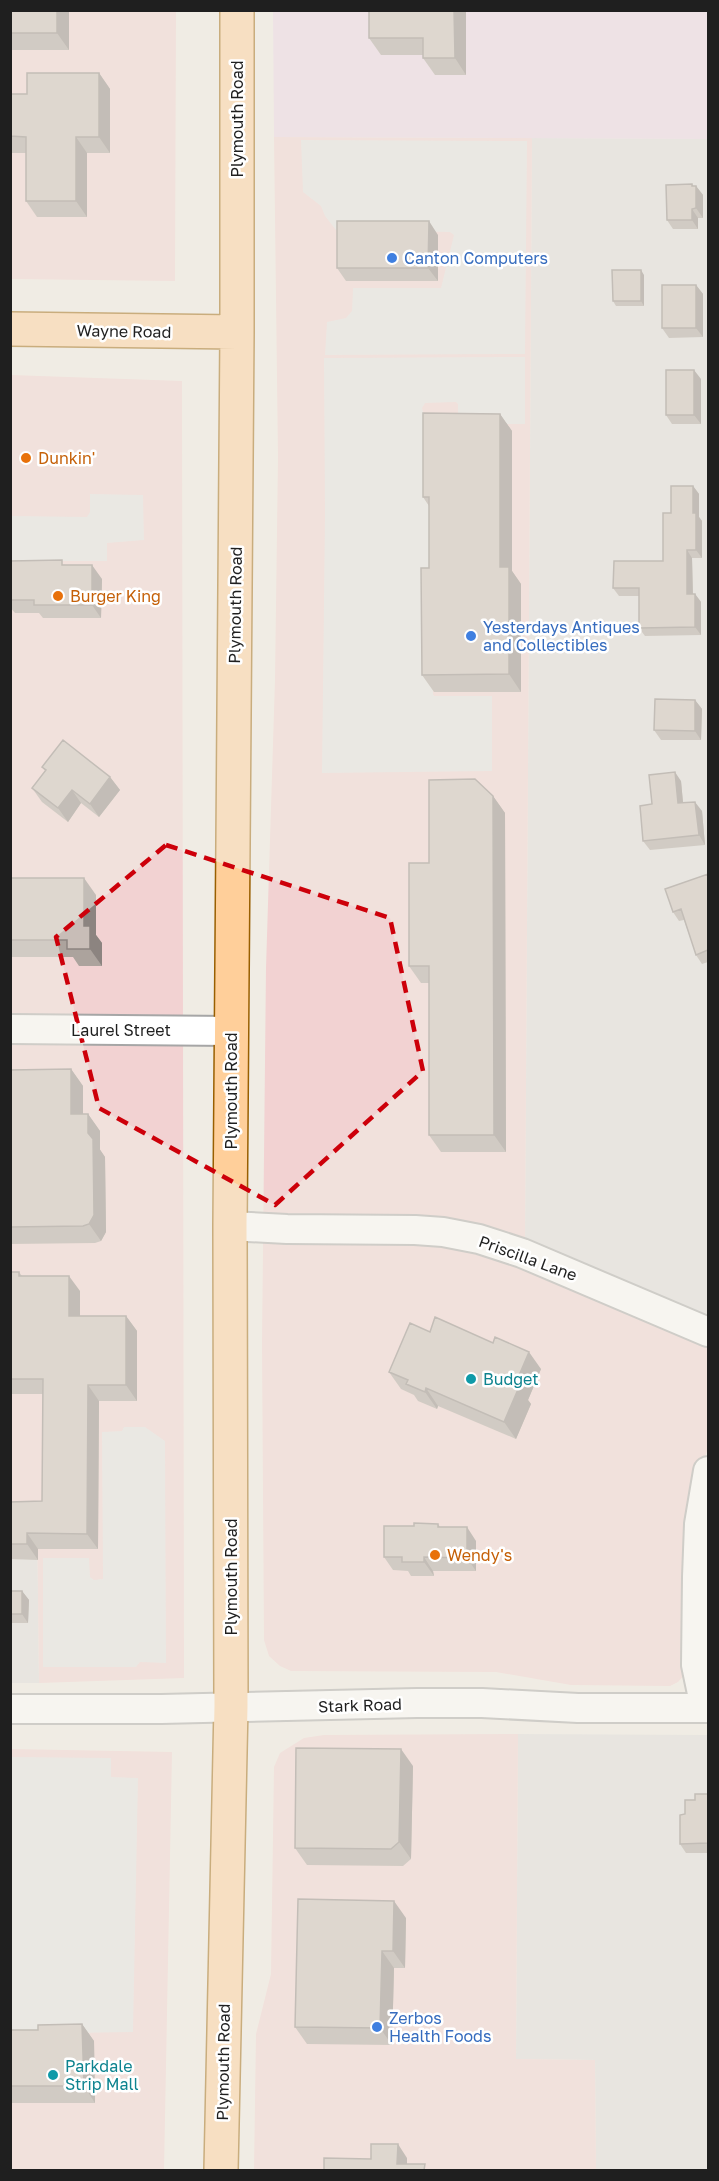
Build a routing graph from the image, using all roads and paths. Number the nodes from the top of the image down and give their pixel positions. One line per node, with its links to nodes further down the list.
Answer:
1 (237, 10): 3 (main road, Plymouth Road)
2 (10, 329): 3 (main road, Wayne Road)
3 (237, 332): 5 (main road, Plymouth Road)
4 (10, 1029): 5 (street, Laurel Street)
5 (231, 1031): 6 (main road, Plymouth Road)
6 (230, 1226): 7 (street, Priscilla Lane); 9 (main road, Plymouth Road)
7 (708, 1332)
8 (708, 1470): 10 (street)
9 (231, 1706): 10 (street, Stark Road); 11 (street, Stark Road); 12 (main road, Plymouth Road)
10 (707, 1708)
11 (10, 1709)
12 (221, 2170)

